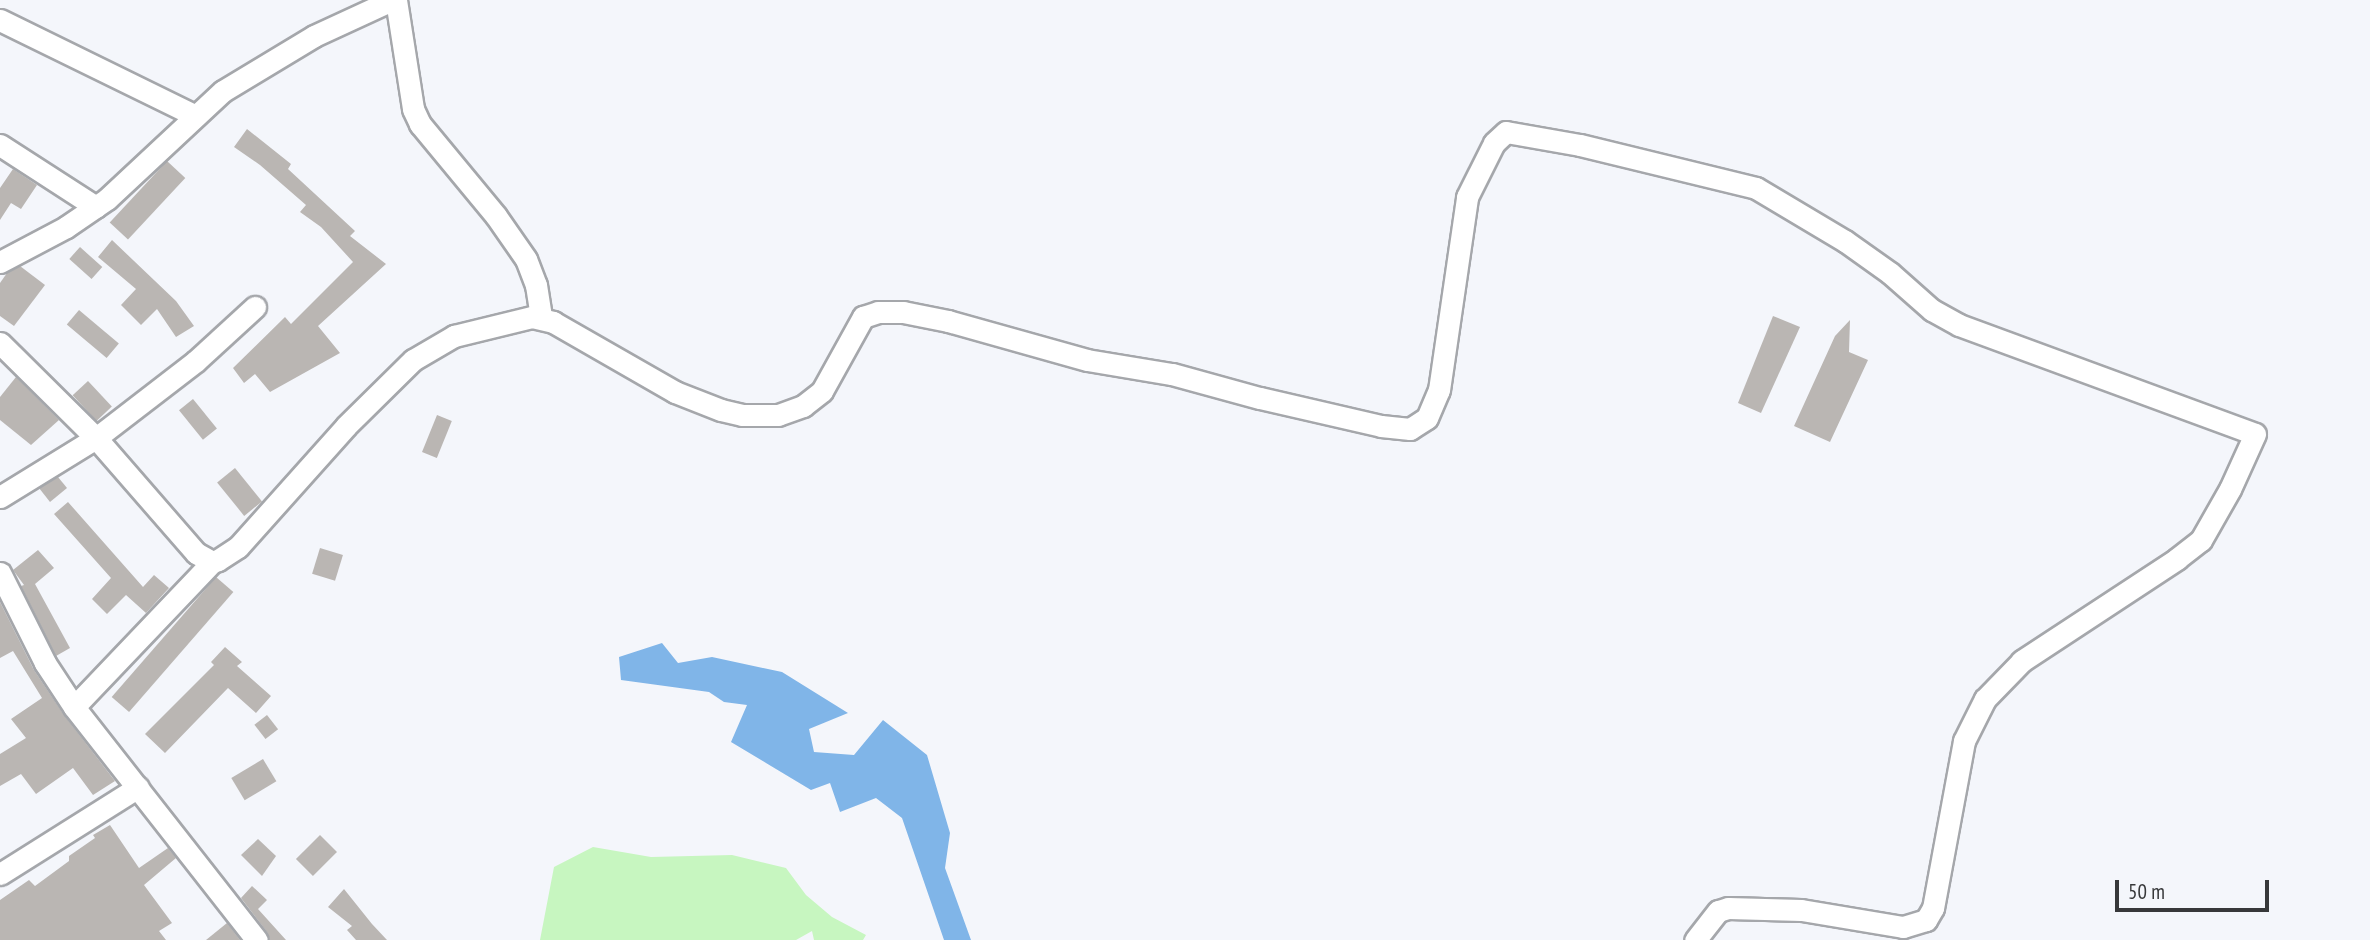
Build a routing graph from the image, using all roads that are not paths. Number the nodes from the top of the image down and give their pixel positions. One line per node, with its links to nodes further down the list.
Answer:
1 (394, 0): 3 (street); 8 (street)
2 (0, 20): 3 (street)
3 (196, 116): 5 (street)
4 (0, 145): 5 (street)
5 (96, 207): 6 (street)
6 (0, 262)
7 (255, 307): 10 (street)
8 (541, 316): 12 (street); 18 (street)
9 (0, 343): 10 (street)
10 (96, 438): 11 (street); 12 (street)
11 (0, 497)
12 (212, 562): 14 (street)
13 (0, 573): 14 (street)
14 (74, 706): 15 (street)
15 (138, 788): 16 (street); 17 (street)
16 (0, 874)
17 (257, 940)
18 (1695, 940)

